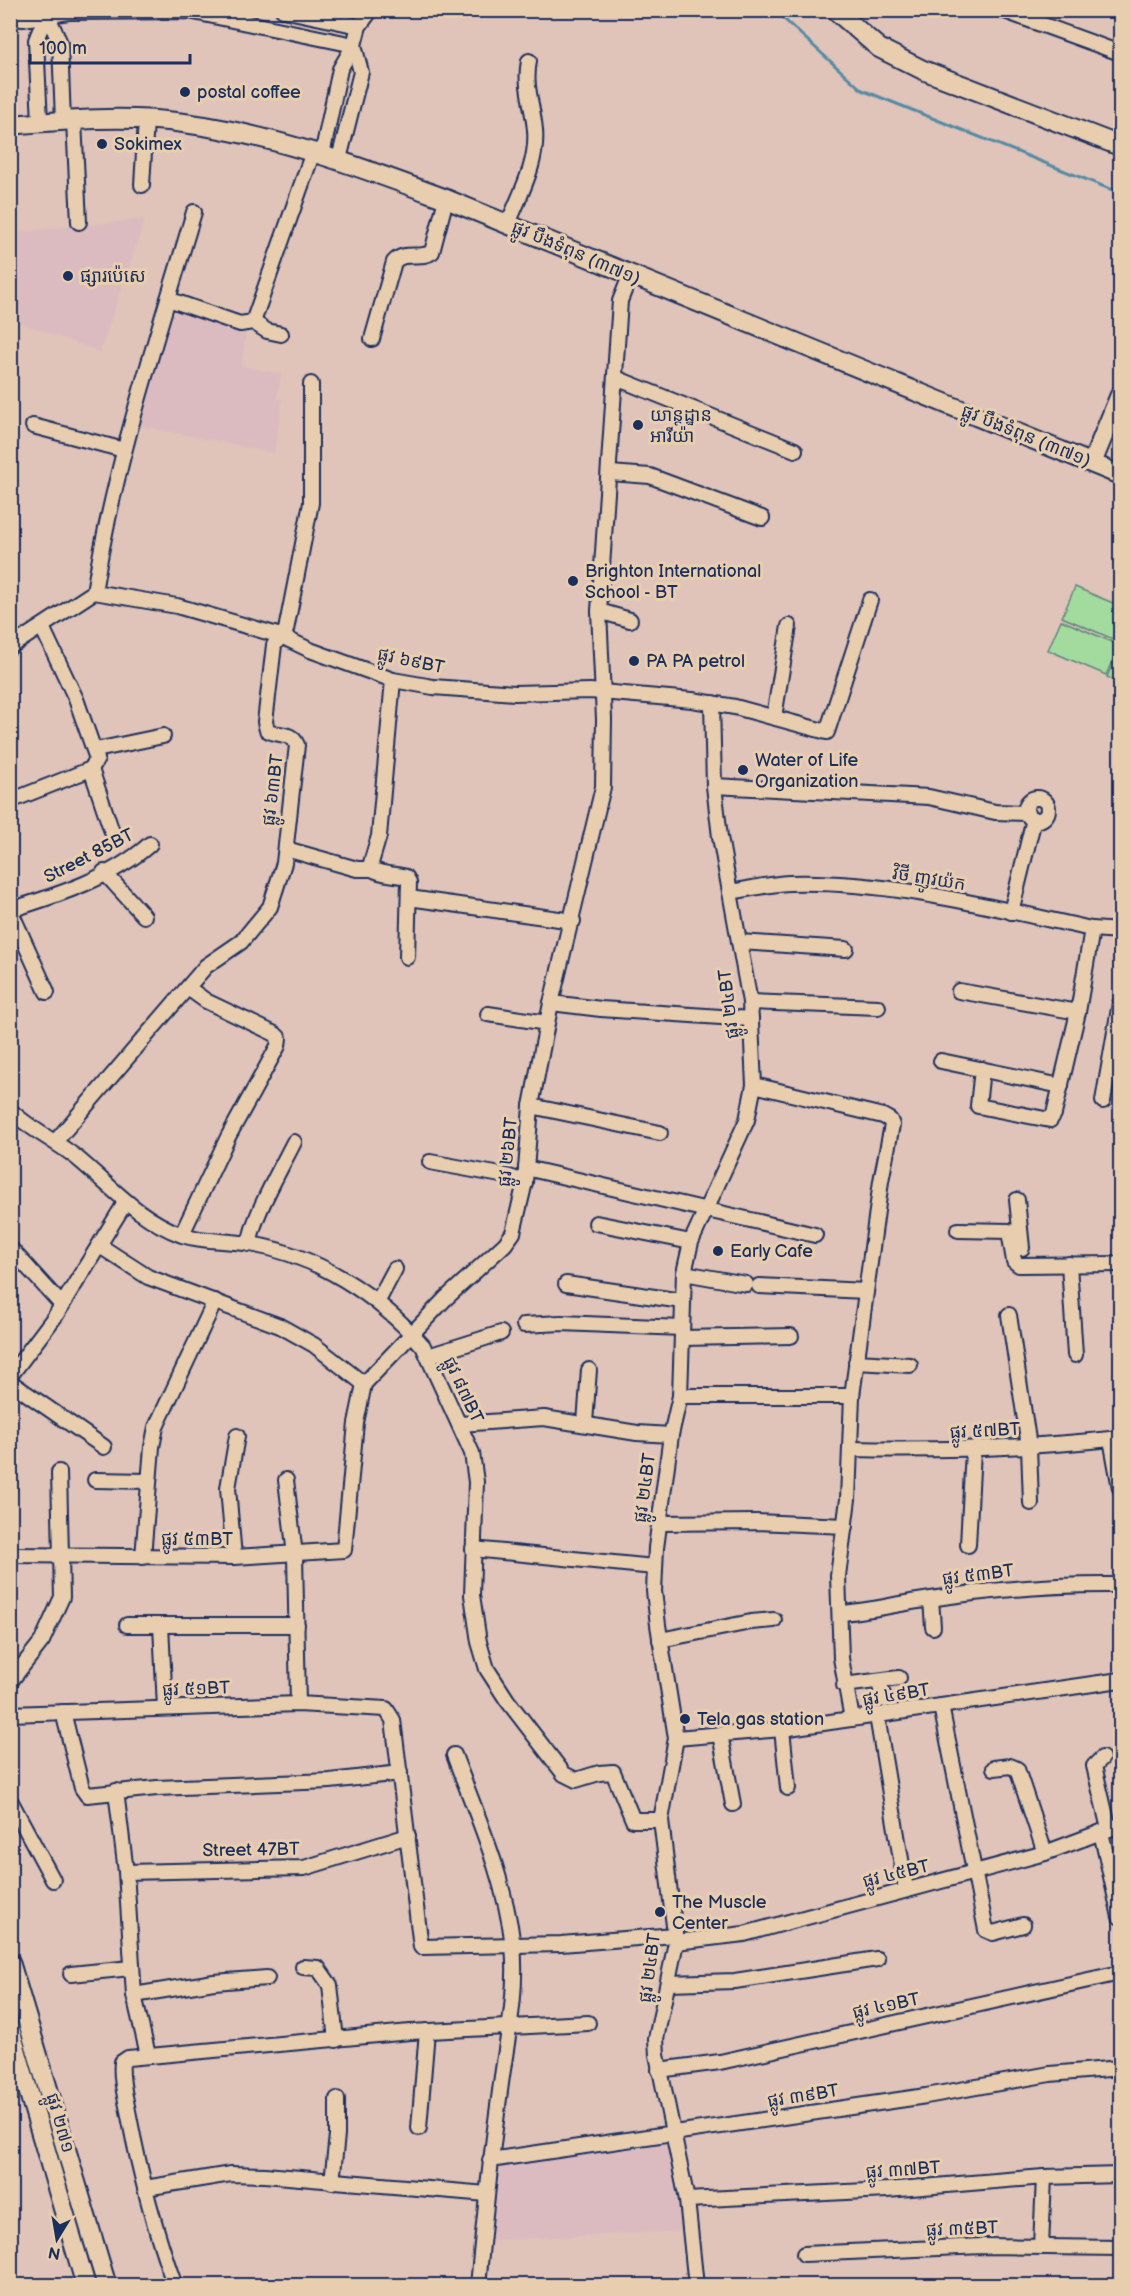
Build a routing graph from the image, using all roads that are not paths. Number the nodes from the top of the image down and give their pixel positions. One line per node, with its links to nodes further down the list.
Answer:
1 (283, 10): 6 (street)
2 (1002, 10): 9 (street)
3 (134, 11): 5 (street); 8 (street)
4 (836, 11): 15 (main road)
5 (46, 13): 7 (street); 12 (street); 13 (street)
6 (363, 16): 8 (street)
7 (10, 17)
8 (354, 45): 16 (street); 16 (street)
9 (1120, 53)
10 (529, 61): 21 (street)
11 (146, 120): 12 (main road, ផ្លូវ បឹងទំពុន (៣៧១)); 16 (main road, ផ្លូវ បឹងទំពុន (៣៧១)); 17 (street)
12 (68, 121): 13 (main road, ផ្លូវ បឹងទំពុន (៣៧១)); 20 (street)
13 (40, 122): 14 (main road, ផ្លូវ បឹងទំពុន (៣៧១))
14 (10, 125)
15 (1120, 146)
16 (325, 155): 18 (main road, ផ្លូវ បឹងទំពុន (៣៧១)); 24 (street)
17 (142, 185)
18 (446, 199): 21 (main road, ផ្លូវ បឹងទំពុន (៣៧១)); 26 (street)
19 (194, 212): 23 (street)
20 (79, 222)
21 (508, 224): 22 (main road, ផ្លូវ បឹងទំពុន (៣៧១))
22 (630, 276): 27 (street, ផ្លូវ ២៦BT); 33 (main road, ផ្លូវ បឹងទំពុន (៣៧១))
23 (168, 299): 24 (street); 31 (street)
24 (253, 322): 25 (street)
25 (281, 334)
26 (372, 339)
27 (616, 378): 32 (street); 34 (street, ផ្លូវ ២៦BT)
28 (311, 384): 43 (street, ផ្លូវ ៦៣BT)
29 (1120, 395): 33 (main road)
30 (33, 426): 31 (street)
31 (124, 450): 37 (street)
32 (795, 450)
33 (1092, 463): 35 (main road, ផ្លូវ បឹងទំពុន (៣៧១))
34 (610, 473): 36 (street); 39 (street, ផ្លូវ ២៦BT)
35 (1120, 475)
36 (762, 518)
37 (94, 592): 42 (street); 43 (street, ផ្លូវ ៦៩BT)
38 (870, 600): 48 (street, ផ្លូវ ៦៩BT)
39 (599, 611): 40 (street); 46 (street, ផ្លូវ ២៦BT)
40 (630, 620)
41 (789, 626): 48 (street)
42 (42, 627): 44 (street); 50 (street)
43 (281, 636): 45 (street, ផ្លូវ ៦៩BT); 56 (street, ផ្លូវ ៦៣BT)
44 (10, 647)
45 (393, 680): 46 (street, ផ្លូវ ៦៩BT); 57 (street)
46 (601, 692): 47 (street, ផ្លូវ ៦៩BT); 64 (street, ផ្លូវ ២៦BT)
47 (712, 703): 48 (street, ផ្លូវ ៦៩BT); 52 (street, ផ្លូវ ២៤BT)
48 (774, 717)
49 (163, 736): 50 (street)
50 (96, 750): 51 (street)
51 (91, 769): 53 (street); 54 (street)
52 (714, 786): 59 (street, ផ្លូវ ២៤BT); 62 (street)
53 (10, 801)
54 (112, 832)
55 (150, 844): 58 (street, Street 85BT)
56 (286, 849): 57 (street); 70 (street, ផ្លូវ ៦៣BT)
57 (372, 869): 60 (street)
58 (104, 872): 61 (street, Street 85BT); 63 (street)
59 (730, 892): 62 (street, វិថី ញូវយ៉ក); 67 (street, ផ្លូវ ២៤BT)
60 (409, 898): 64 (street); 69 (street)
61 (10, 910): 72 (street)
62 (1011, 912): 65 (street, វិថី ញូវយ៉ក)
63 (144, 916)
64 (573, 921): 74 (street, ផ្លូវ ២៦BT)
65 (1092, 929): 66 (street, វិថី ញូវយ៉ក); 77 (street)
66 (1120, 931)
67 (740, 942): 68 (street); 73 (street, ផ្លូវ ២៤BT)
68 (846, 949)
69 (407, 957)
70 (188, 988): 89 (street, ផ្លូវ ៦៣BT); 99 (street)
71 (959, 991): 77 (street)
72 (47, 992)
73 (750, 1002): 76 (street); 79 (street, ផ្លូវ ២៤BT)
74 (551, 1003): 79 (street); 80 (street, ផ្លូវ ២៦BT)
75 (1120, 1004): 85 (street)
76 (878, 1007)
77 (1078, 1012): 84 (street)
78 (488, 1014): 80 (street)
79 (751, 1019): 83 (street, ផ្លូវ ២៤BT)
80 (547, 1023): 86 (street, ផ្លូវ ២៦BT)
81 (941, 1062): 82 (street)
82 (982, 1069): 84 (street); 84 (street)
83 (754, 1085): 96 (street, ផ្លូវ ២៤BT); 111 (street)
84 (1061, 1086)
85 (1103, 1101)
86 (531, 1106): 88 (street); 92 (street, ផ្លូវ ២៦BT)
87 (10, 1110): 89 (street, ផ្លូវ ៨៧BT)
88 (660, 1134)
89 (55, 1142): 95 (street, ផ្លូវ ៨៧BT)
90 (294, 1142): 102 (street)
91 (430, 1162): 93 (street)
92 (526, 1168): 93 (street, ផ្លូវ ២៦BT); 96 (street)
93 (525, 1182): 118 (street, ផ្លូវ ២៦BT)
94 (1017, 1200): 107 (street)
95 (125, 1203): 99 (street, ផ្លូវ ៨៧BT); 103 (street)
96 (707, 1208): 100 (street); 101 (street, ផ្លូវ ២៤BT)
97 (596, 1223): 101 (street)
98 (958, 1230): 107 (street)
99 (182, 1234): 102 (street, ផ្លូវ ៨៧BT)
100 (815, 1234)
101 (691, 1242): 109 (street, ផ្លូវ ២៤BT)
102 (250, 1244): 113 (street, ផ្លូវ ៨៧BT)
103 (100, 1246): 112 (street); 115 (street)
104 (10, 1248): 115 (street)
105 (1069, 1264): 106 (street); 107 (street); 122 (street)
106 (1120, 1264)
107 (1023, 1265)
108 (395, 1269): 113 (street)
109 (684, 1274): 111 (street); 114 (street, ផ្លូវ ២៤BT)
110 (566, 1284): 114 (street)
111 (866, 1291): 124 (street)
112 (215, 1301): 129 (street); 144 (street)
113 (378, 1301): 118 (street, ផ្លូវ ៨៧BT)
114 (682, 1301): 120 (street, ផ្លូវ ២៤BT)
115 (62, 1305): 127 (street)
116 (1009, 1314): 137 (street)
117 (524, 1326): 120 (street)
118 (411, 1333): 123 (street, ផ្លូវ ៨៧BT); 129 (street, ផ្លូវ ២៦BT)
119 (501, 1333): 123 (street)
120 (682, 1333): 121 (street); 130 (street, ផ្លូវ ២៤BT)
121 (791, 1336)
122 (1075, 1355)
123 (428, 1356): 133 (street, ផ្លូវ ៨៧BT)
124 (856, 1362): 125 (street); 131 (street)
125 (910, 1365)
126 (589, 1370): 132 (street)
127 (10, 1376)
128 (10, 1382): 138 (street)
129 (364, 1384): 153 (street, ផ្លូវ ៥៣BT)
130 (680, 1396): 131 (street); 134 (street, ផ្លូវ ២៤BT)
131 (852, 1396): 139 (street)
132 (585, 1423): 133 (street); 134 (street)
133 (460, 1424): 150 (street, ផ្លូវ ៨៧BT)
134 (670, 1435): 147 (street, ផ្លូវ ២៤BT)
135 (237, 1436): 155 (street)
136 (1116, 1439): 137 (street, ផ្លូវ ៥៧BT); 145 (street)
137 (1029, 1446): 140 (street, ផ្លូវ ៥៧BT); 146 (street)
138 (104, 1447)
139 (850, 1449): 140 (street, ផ្លូវ ៥៧BT); 148 (street)
140 (973, 1450): 149 (street)
141 (59, 1472): 152 (street)
142 (95, 1480): 144 (street)
143 (286, 1480): 153 (street)
144 (149, 1481): 154 (street)
145 (1120, 1488)
146 (1031, 1503)
147 (658, 1523): 148 (street); 156 (street, ផ្លូវ ២៤BT)
148 (845, 1526): 159 (street)
149 (969, 1545)
150 (473, 1549): 156 (street); 190 (street, ផ្លូវ ៨៧BT)
151 (10, 1555): 152 (street, ផ្លូវ ៥៣BT)
152 (61, 1555): 154 (street, ផ្លូវ ៥៣BT); 169 (street)
153 (295, 1555): 155 (street, ផ្លូវ ៥៣BT); 161 (street)
154 (143, 1557): 155 (street, ផ្លូវ ៥៣BT)
155 (234, 1557)
156 (654, 1567): 165 (street, ផ្លូវ ២៤BT)
157 (1120, 1586): 158 (street, ផ្លូវ ៥៣BT)
158 (931, 1599): 159 (street, ផ្លូវ ៥៣BT); 164 (street)
159 (840, 1613): 170 (street)
160 (774, 1620): 165 (street)
161 (297, 1625): 163 (street); 172 (street)
162 (127, 1626): 163 (street)
163 (161, 1626): 174 (street)
164 (933, 1627)
165 (660, 1640): 181 (street, ផ្លូវ ២៤BT)
166 (899, 1678): 168 (street)
167 (1120, 1680): 173 (street, ផ្លូវ ៤៩BT)
168 (878, 1681): 170 (street); 171 (street)
169 (10, 1682)
170 (844, 1685): 178 (street)
171 (885, 1700)
172 (298, 1704): 174 (street, ផ្លូវ ៥១BT); 185 (street, ផ្លូវ ៥១BT)
173 (941, 1706): 177 (street, ផ្លូវ ៤៩BT); 195 (street)
174 (165, 1708): 175 (street, ផ្លូវ ៥១BT)
175 (63, 1712): 176 (street, ផ្លូវ ៥១BT); 187 (street)
176 (10, 1714)
177 (877, 1716): 178 (street, ផ្លូវ ៤៩BT); 197 (street)
178 (852, 1719): 179 (street, ផ្លូវ ៤៩BT)
179 (782, 1729): 180 (street, ផ្លូវ ៤៩BT); 186 (street)
180 (720, 1734): 181 (street, ផ្លូវ ៤៩BT); 189 (street)
181 (676, 1738): 190 (street, ផ្លូវ ២៤BT)
182 (454, 1755): 201 (street)
183 (1102, 1758): 191 (street)
184 (994, 1768): 193 (street)
185 (400, 1773): 187 (street); 192 (street)
186 (788, 1788)
187 (116, 1791): 194 (street)
188 (10, 1800): 196 (street)
189 (734, 1804)
190 (661, 1820): 200 (street, ផ្លូវ ២៤BT)
191 (1110, 1829): 193 (street, ផ្លូវ ៤៥BT); 198 (street)
192 (408, 1836): 194 (street, Street 47BT); 201 (street, ផ្លូវ ៤៥BT)
193 (1045, 1853): 195 (street, ផ្លូវ ៤៥BT)
194 (126, 1872): 205 (street)
195 (975, 1873): 197 (street, ផ្លូវ ៤៥BT); 199 (street)
196 (53, 1880)
197 (906, 1888): 200 (street, ផ្លូវ ៤៥BT)
198 (1120, 1917)
199 (1023, 1925)
200 (676, 1939): 201 (street, ផ្លូវ ៤៥BT); 209 (street, ផ្លូវ ២៤BT)
201 (513, 1944): 212 (street)
202 (877, 1959): 209 (street)
203 (10, 1962): 233 (main road, ផ្លូវ ២៧១)
204 (303, 1967): 215 (street)
205 (131, 1968): 207 (street); 210 (street)
206 (1120, 1973): 218 (street, ផ្លូវ ៤១BT)
207 (71, 1974)
208 (267, 1978): 210 (street)
209 (669, 1983): 218 (street, ផ្លូវ ២៤BT)
210 (134, 1995): 216 (street)
211 (588, 2022): 212 (street)
212 (508, 2026): 214 (street); 222 (street)
213 (10, 2029): 232 (main road, ផ្លូវ ២៧១)
214 (427, 2031): 215 (street); 220 (street)
215 (336, 2040): 216 (street)
216 (148, 2055): 226 (street)
217 (1120, 2068): 221 (street, ផ្លូវ ៣៩BT)
218 (659, 2070): 221 (street, ផ្លូវ ២៤BT)
219 (337, 2099): 225 (street)
220 (419, 2128)
221 (674, 2134): 222 (street, ផ្លូវ ៣៩BT); 228 (street, ផ្លូវ ២៤BT)
222 (490, 2160): 227 (street)
223 (1120, 2175): 224 (street, ផ្លូវ ៣៧BT)
224 (1044, 2177): 228 (street, ផ្លូវ ៣៧BT); 229 (street)
225 (332, 2182): 226 (street); 227 (street)
226 (145, 2188): 234 (street)
227 (487, 2194): 235 (street)
228 (687, 2200): 236 (street, ផ្លូវ ២៤BT)
229 (1041, 2247): 230 (street, ផ្លូវ ៣៥BT); 231 (street, ផ្លូវ ៣៥BT)
230 (1120, 2248)
231 (804, 2254)
232 (86, 2286)
233 (107, 2286)
234 (175, 2286)
235 (478, 2286)
236 (696, 2286)

